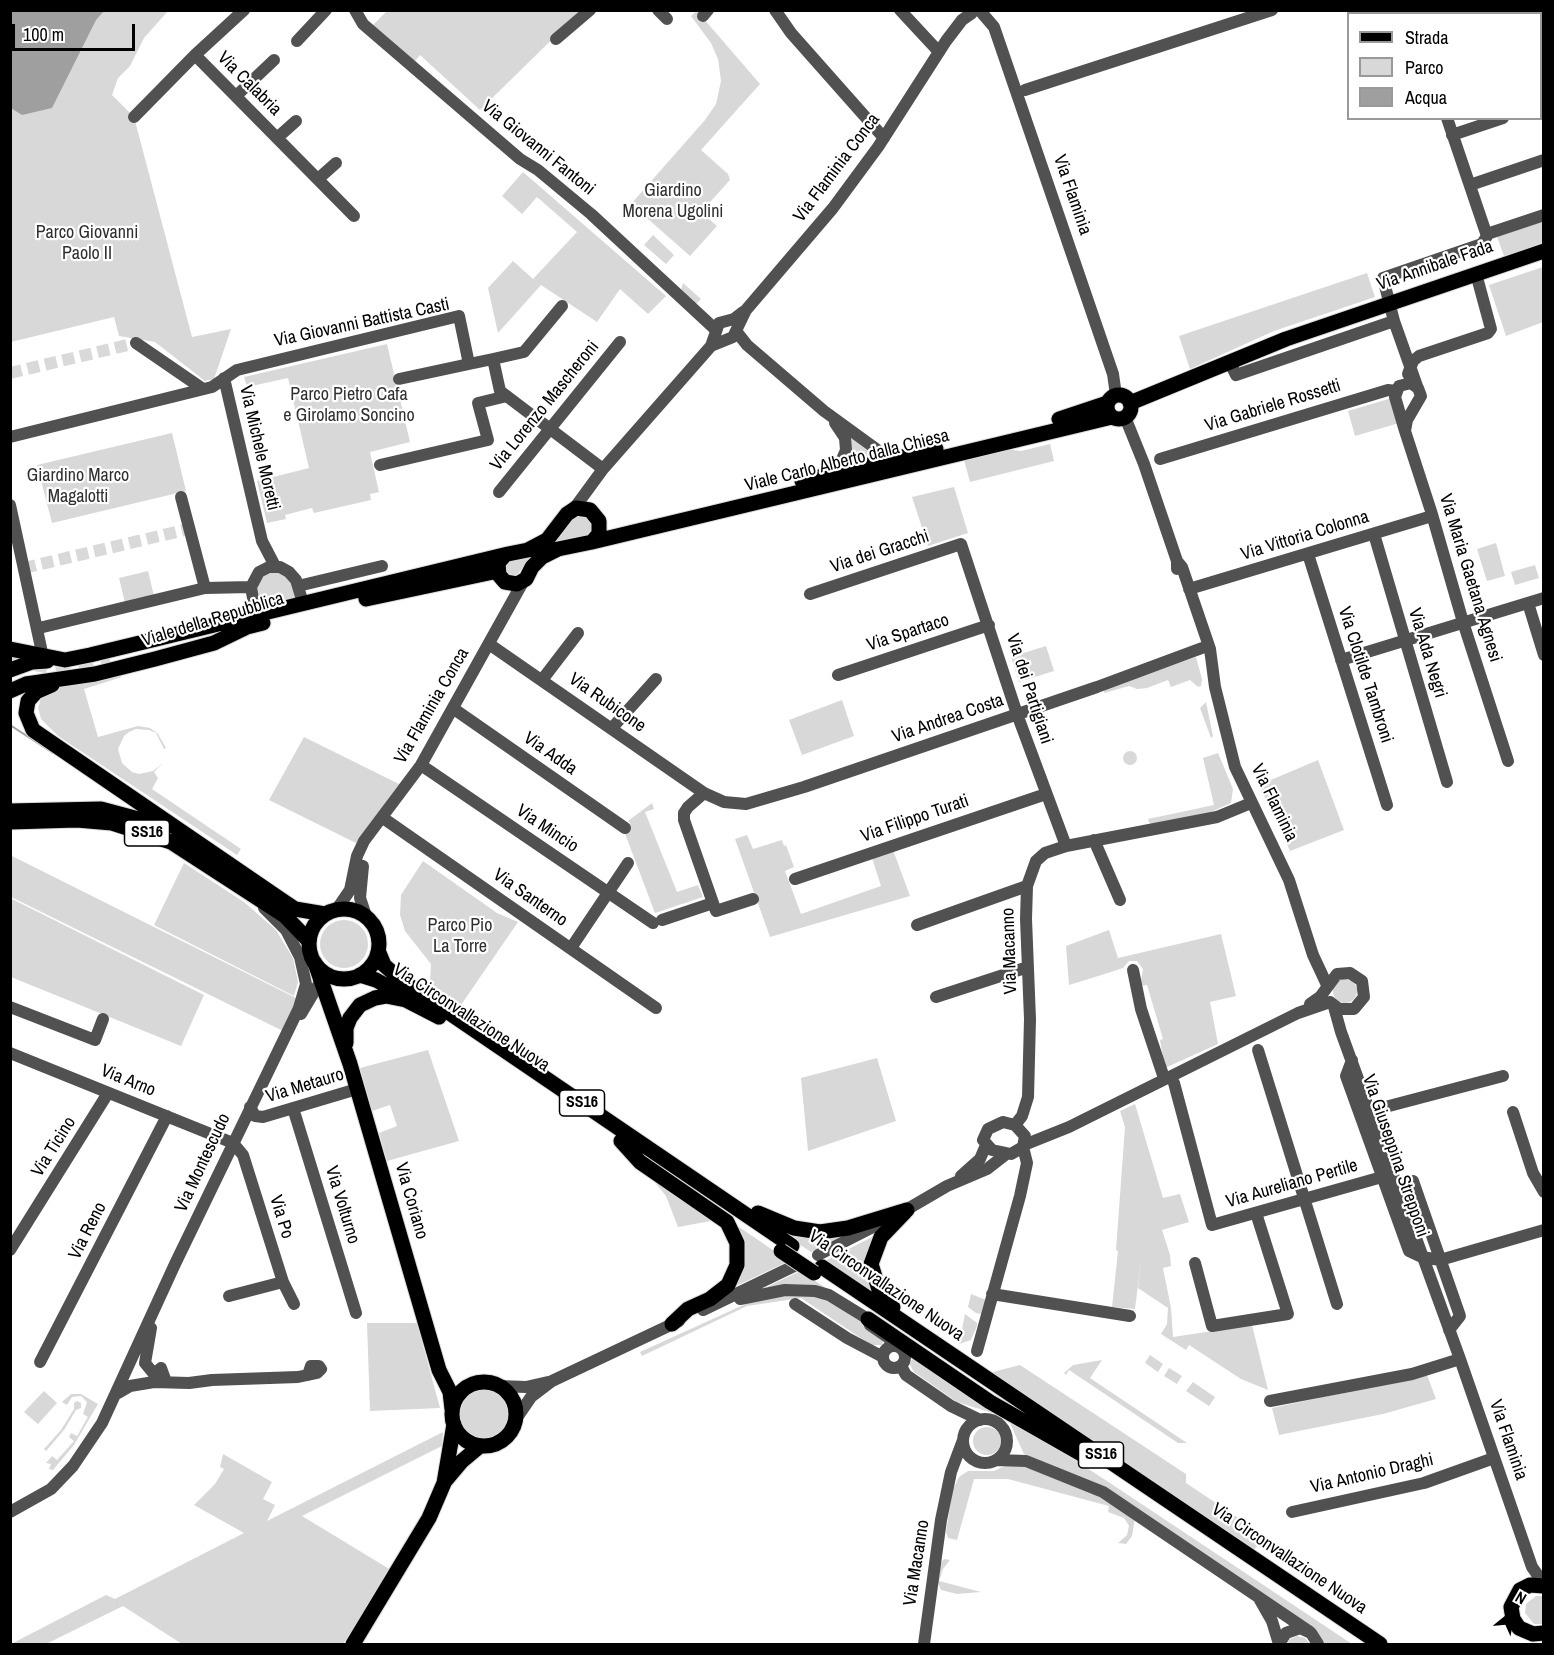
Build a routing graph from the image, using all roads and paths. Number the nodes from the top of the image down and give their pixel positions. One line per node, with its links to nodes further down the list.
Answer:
1 (244, 10): 12 (street)
2 (326, 10): 10 (street)
3 (355, 10): 36 (street, Via Giovanni Fantoni)
4 (590, 10): 9 (street)
5 (775, 10): 22 (street)
6 (900, 10): 11 (street)
7 (1272, 10): 14 (street)
8 (974, 12): 11 (street, Via Flaminia Conca); 51 (street, Via Flaminia)
9 (556, 39)
10 (297, 41)
11 (939, 52): 22 (street, Via Flaminia Conca)
12 (195, 55): 15 (street, Via Calabria); 16 (street)
13 (274, 60): 15 (street)
14 (1025, 90)
15 (236, 96): 21 (street, Via Calabria)
16 (134, 117)
17 (1448, 120): 20 (street)
18 (1497, 120): 20 (street)
19 (296, 121): 21 (street, Via Calabria)
20 (1452, 135): 26 (street)
21 (278, 138): 25 (street, Via Calabria)
22 (884, 138): 36 (street, Via Flaminia Conca)
23 (1544, 160): 26 (street)
24 (336, 163): 25 (street)
25 (318, 179): 28 (street, Via Calabria)
26 (1470, 185): 29 (street)
27 (1544, 215): 29 (street)
28 (354, 216)
29 (1487, 234): 34 (street)
30 (1544, 251): 34 (main road, Via Annibale Fada)
31 (1544, 260): 32 (main road, Via Annibale Fada)
32 (1478, 281): 34 (main road, Via Annibale Fada); 45 (street)
33 (562, 306): 42 (street)
34 (1393, 310): 35 (main road, Via Annibale Fada); 37 (street, Via Annibale Fada); 45 (street)
35 (1341, 321): 37 (street); 38 (main road, Via Annibale Fada)
36 (726, 330): 53 (street, Via Giovanni Fantoni); 60 (street)
37 (1348, 336): 41 (street, Via Annibale Fada)
38 (1282, 340): 41 (street); 43 (main road, Via Annibale Fada)
39 (620, 342): 54 (street, Via Lorenzo Mascheroni)
40 (136, 343): 48 (street)
41 (1288, 357): 43 (street, Via Annibale Fada)
42 (493, 359): 44 (street); 50 (street)
43 (1230, 363): 51 (main road, Via Annibale Fada)
44 (469, 364): 46 (street, Via Giovanni Battista Casti); 47 (street)
45 (1409, 369): 49 (street)
46 (224, 378): 48 (street, Via Michele Moretti); 79 (street, Via Michele Moretti)
47 (399, 379)
48 (203, 389): 56 (street, Via Michele Moretti)
49 (1403, 390): 52 (street); 52 (street); 55 (street, Via Maria Gaetana Agnesi); 58 (street, Via Gabriele Rossetti)
50 (507, 396): 54 (street); 59 (street)
51 (1119, 405): 57 (main road, Viale Carlo Alberto dalla Chiesa); 69 (main road, Viale Carlo Alberto dalla Chiesa); 77 (street, Via Flaminia)
52 (1414, 407): 55 (street)
53 (824, 411): 57 (street); 61 (street)
54 (550, 428): 60 (street); 63 (street, Via Lorenzo Mascheroni)
55 (1405, 431): 68 (street, Via Maria Gaetana Agnesi)
56 (10, 437)
57 (890, 459): 61 (main road, Viale Carlo Alberto dalla Chiesa)
58 (1160, 459)
59 (380, 465)
60 (603, 469): 62 (street)
61 (830, 474): 69 (main road, Viale Carlo Alberto dalla Chiesa)
62 (591, 484): 66 (street); 67 (street)
63 (499, 492)
64 (182, 496): 84 (street)
65 (10, 505): 75 (street)
66 (573, 510): 67 (main road); 76 (main road, Viale della Repubblica)
67 (590, 510): 70 (main road)
68 (1432, 516): 71 (street, Via Vittoria Colonna); 92 (street, Via Maria Gaetana Agnesi)
69 (671, 519): 70 (main road, Viale Carlo Alberto dalla Chiesa); 72 (main road, Viale Carlo Alberto dalla Chiesa)
70 (600, 524): 72 (main road)
71 (1374, 534): 74 (street, Via Vittoria Colonna); 96 (street, Via Ada Negri)
72 (592, 542): 81 (main road, Viale Carlo Alberto dalla Chiesa)
73 (961, 544): 86 (street, Via dei Gracchi); 93 (street, Via dei Partigiani)
74 (1308, 554): 85 (street, Via Vittoria Colonna); 104 (street, Via Clotilde Tambroni)
75 (16, 555): 94 (street)
76 (505, 555): 80 (main road); 88 (main road, Viale della Repubblica)
77 (1177, 561): 85 (street, Via Flaminia); 98 (street, Via Flaminia)
78 (382, 566): 82 (street)
79 (269, 567): 82 (street, Via Michele Moretti); 83 (street)
80 (501, 577): 81 (main road, Viale della Repubblica); 90 (street); 91 (main road, Viale della Repubblica)
81 (523, 582): 90 (street, Via Flaminia Conca)
82 (298, 586): 88 (street)
83 (251, 587): 84 (street); 91 (street)
84 (206, 588): 94 (street)
85 (1189, 589): 107 (street, Via Flaminia)
86 (810, 594)
87 (1544, 598): 89 (street)
88 (303, 603): 91 (main road, Viale della Repubblica)
89 (1528, 603): 92 (street); 100 (street)
90 (508, 608): 97 (street, Via Flaminia Conca)
91 (251, 621): 102 (main road, Viale della Repubblica); 103 (main road); 108 (main road, Viale della Repubblica)
92 (1463, 622): 96 (street); 115 (street, Via Maria Gaetana Agnesi)
93 (989, 625): 106 (street, Via Spartaco); 113 (street, Via dei Partigiani)
94 (39, 628): 101 (street)
95 (578, 633): 110 (street)
96 (1404, 640): 104 (street); 117 (street, Via Ada Negri)
97 (489, 644): 110 (street, Via Rubicone); 112 (street, Via Flaminia Conca)
98 (1202, 648): 107 (street, Via Flaminia); 113 (street, Via Andrea Costa)
99 (10, 649): 101 (main road)
100 (1544, 655)
101 (44, 657): 102 (main road)
102 (65, 660): 105 (main road)
103 (110, 660)
104 (1341, 660): 121 (street, Via Clotilde Tambroni)
105 (10, 670)
106 (838, 675)
107 (1214, 678): 120 (street, Via Flaminia)
108 (66, 679): 111 (main road, Viale della Repubblica); 126 (main road)
109 (656, 679): 114 (street)
110 (542, 680): 114 (street, Via Rubicone)
111 (10, 691)
112 (454, 709): 116 (street, Via Flaminia Conca); 125 (street, Via Adda)
113 (1017, 714): 118 (street, Via Andrea Costa); 119 (street, Via dei Partigiani)
114 (612, 728): 118 (street, Via Rubicone)
115 (1508, 761)
116 (421, 765): 123 (street, Via Flaminia Conca); 132 (street, Via Mincio)
117 (1447, 782)
118 (704, 793): 136 (street)
119 (1046, 794): 128 (street, Via dei Partigiani); 130 (street, Via Filippo Turati)
120 (1251, 803): 127 (street, Via Macanno); 141 (street, Via Flaminia)
121 (1387, 805)
122 (10, 811): 126 (main road, SS16)
123 (383, 818): 137 (street, Via Flaminia Conca); 138 (street, Via Flaminia Conca); 142 (street, Via Santerno)
124 (15, 823): 133 (main road, SS16)
125 (625, 828)
126 (178, 831): 137 (main road, SS16)
127 (1094, 840): 128 (street, Via Macanno); 135 (street)
128 (1066, 846): 131 (street, Via Macanno)
129 (628, 863): 132 (street)
130 (795, 879)
131 (1027, 885): 139 (street); 145 (street, Via Macanno)
132 (609, 892): 136 (street, Via Mincio); 142 (street)
133 (254, 896): 140 (main road, SS16); 159 (street, Via Montescudo)
134 (753, 898): 136 (street)
135 (1120, 900)
136 (713, 903)
137 (331, 911): 138 (main road, SS16); 140 (main road)
138 (366, 916): 143 (main road, Via Circonvallazione Nuova / SS16)
139 (917, 926)
140 (309, 941): 144 (main road, SS16)
141 (1310, 943): 147 (street, Via Flaminia); 150 (street, Via Flaminia)
142 (571, 948): 155 (street, Via Santerno)
143 (379, 953): 148 (main road, Via Circonvallazione Nuova); 174 (main road, Via Circonvallazione Nuova / SS16)
144 (315, 963): 148 (main road, Via Circonvallazione Nuova / SS16); 149 (main road, Via Coriano)
145 (1028, 967): 151 (street); 175 (street, Via Macanno)
146 (1133, 970): 165 (street)
147 (1347, 972): 150 (street); 153 (street)
148 (353, 977): 157 (main road, Via Circonvallazione Nuova / SS16); 160 (main road, Via Coriano)
149 (320, 982): 159 (street, Via Montescudo); 160 (main road, Via Coriano)
150 (1327, 987): 152 (street); 156 (street)
151 (936, 997)
152 (1332, 1005): 153 (street); 156 (street); 163 (street, Via Flaminia)
153 (1358, 1006): 163 (street, Via Flaminia)
154 (10, 1007): 158 (street, Via Arno)
155 (656, 1008)
156 (1298, 1013): 165 (street)
157 (439, 1017): 160 (main road, Via Coriano); 174 (main road, Via Circonvallazione Nuova / SS16)
158 (103, 1019)
159 (290, 1029): 168 (street, Via Montescudo)
160 (344, 1047): 166 (main road, Via Coriano)
161 (1258, 1050): 184 (street)
162 (10, 1053): 167 (street, Via Arno)
163 (1350, 1054): 170 (street, Via Flaminia); 180 (street, Via Giuseppina Strepponi)
164 (1503, 1076): 170 (street)
165 (1169, 1081): 175 (street); 186 (street, Via Aureliano Pertile)
166 (357, 1089): 169 (street, Via Metauro); 211 (main road, Via Coriano)
167 (108, 1093): 172 (street, Via Arno); 188 (street, Via Ticino)
168 (250, 1107): 173 (street, Via Metauro); 176 (street, Via Montescudo)
169 (293, 1108): 173 (street, Via Metauro); 201 (street, Via Volturno)
170 (1370, 1111): 182 (street, Via Flaminia)
171 (1513, 1112): 183 (street)
172 (167, 1116): 176 (street, Via Arno); 214 (street, Via Reno)
173 (263, 1117): 176 (street, Via Metauro)
174 (620, 1135): 185 (main road); 192 (main road, Via Circonvallazione Nuova / SS16, bridge); 205 (main road)
175 (1022, 1137): 177 (street); 178 (street); 179 (street, Via Macanno)
176 (233, 1143): 194 (street, Via Po); 202 (street, Via Montescudo)
177 (986, 1145): 178 (street); 181 (street)
178 (1008, 1154): 179 (street); 181 (street)
179 (1024, 1175): 195 (street, Via Macanno)
180 (1382, 1178): 184 (street, Via Aureliano Pertile); 189 (street, Via Giuseppina Strepponi)
181 (947, 1186): 185 (street)
182 (1398, 1187): 189 (street, Via Flaminia); 190 (street)
183 (1544, 1192)
184 (1305, 1199): 186 (street, Via Aureliano Pertile); 199 (street)
185 (907, 1210): 192 (street); 206 (main road)
186 (1256, 1213): 191 (street)
187 (1544, 1230): 190 (street)
188 (10, 1250)
189 (1422, 1257): 190 (street); 207 (street, Via Flaminia)
190 (1440, 1260): 207 (street)
191 (1195, 1263)
192 (818, 1265): 206 (main road, Via Circonvallazione Nuova / SS16); 230 (main road, Via Circonvallazione Nuova / SS16)
193 (794, 1266): 200 (street)
194 (283, 1282): 196 (street); 197 (street, Via Po)
195 (992, 1294): 203 (street); 209 (street, Via Macanno)
196 (229, 1296)
197 (294, 1304)
198 (795, 1304): 210 (street)
199 (1337, 1304)
200 (699, 1312): 204 (street); 205 (street)
201 (356, 1313)
202 (152, 1315): 215 (street, Via Montescudo); 217 (street, Via Montescudo)
203 (1130, 1316)
204 (868, 1319): 208 (street); 212 (main road)
205 (672, 1324): 218 (street)
206 (912, 1326): 250 (main road, Via Circonvallazione Nuova / SS16)
207 (1449, 1330): 213 (street, Via Flaminia)
208 (892, 1346): 210 (street); 212 (street)
209 (977, 1352)
210 (883, 1357): 212 (street)
211 (436, 1358): 219 (main road); 224 (main road, Via Coriano)
212 (908, 1359): 223 (street); 230 (main road)
213 (1460, 1359): 222 (street); 231 (street, Via Flaminia)
214 (40, 1362)
215 (130, 1366): 217 (street); 221 (street, Via Montescudo)
216 (308, 1375): 217 (street)
217 (157, 1378): 221 (street)
218 (552, 1381): 220 (street); 225 (street)
219 (480, 1383): 220 (main road); 224 (main road)
220 (498, 1386): 225 (main road)
221 (117, 1393): 237 (street, Via Montescudo)
222 (1270, 1401)
223 (951, 1406): 226 (street); 227 (street)
224 (453, 1417): 229 (main road); 235 (main road, Via Coriano)
225 (516, 1419): 229 (main road)
226 (980, 1420): 227 (street, Via Macanno); 228 (street)
227 (963, 1437): 234 (street); 236 (street, Via Macanno)
228 (1007, 1441): 232 (street); 233 (street)
229 (480, 1446): 235 (main road, Via Coriano)
230 (1083, 1455): 249 (main road, Via Circonvallazione Nuova / SS16)
231 (1494, 1458): 238 (street, Via Antonio Draghi); 239 (street, Via Flaminia)
232 (997, 1460): 233 (street, Via Macanno); 234 (street, Via Macanno)
233 (1026, 1461): 242 (street)
234 (981, 1463): 236 (street, Via Macanno)
235 (444, 1483): 245 (main road, Via Coriano)
236 (949, 1487): 246 (street, Via Macanno)
237 (10, 1512)
238 (1292, 1512)
239 (1532, 1568): 240 (street, Via Flaminia); 241 (street)
240 (1544, 1585): 241 (main road, Via Flaminia)
241 (1520, 1590): 244 (main road)
242 (1257, 1597): 243 (street); 247 (street)
243 (1310, 1632): 247 (street); 248 (street)
244 (1536, 1633): 251 (main road)
245 (353, 1644)
246 (924, 1644)
247 (1279, 1644)
248 (1318, 1644)
249 (1362, 1644)
250 (1380, 1644)
251 (1541, 1644)

